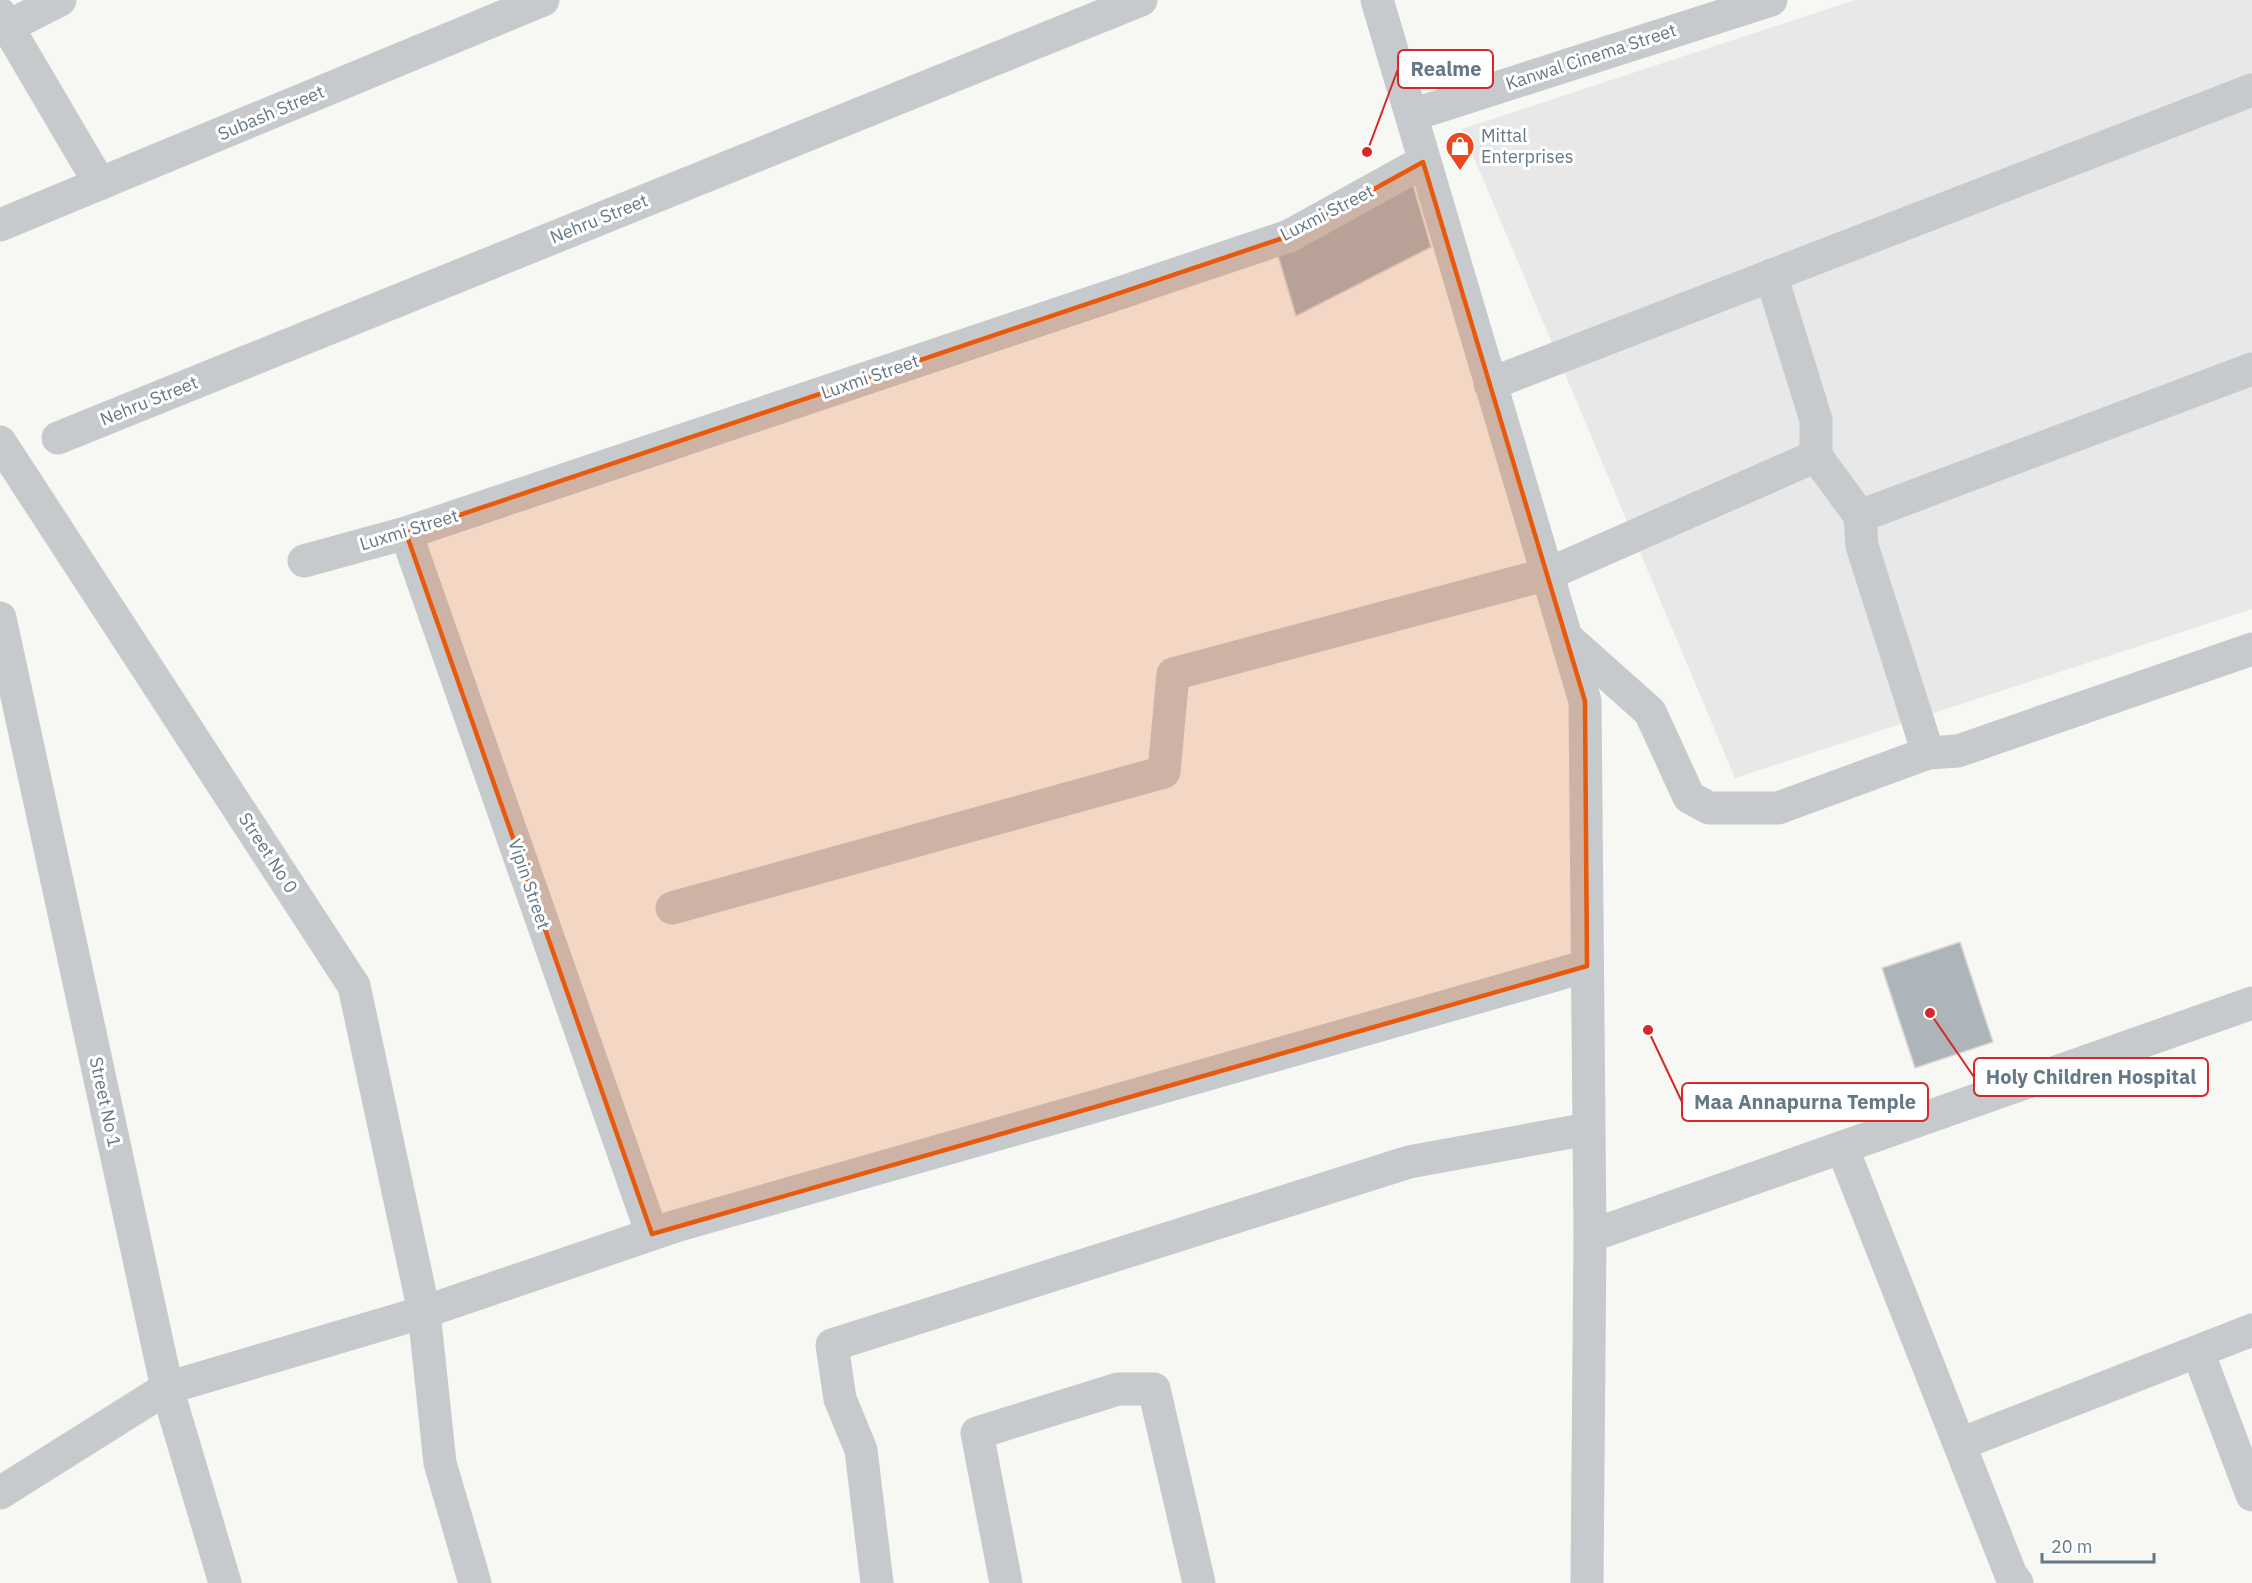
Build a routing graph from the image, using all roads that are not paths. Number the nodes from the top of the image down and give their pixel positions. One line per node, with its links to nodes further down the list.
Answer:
1 (60, 0): 6 (street)
2 (543, 0): 10 (street, Subash Street)
3 (1141, 0): 15 (street, Nehru Street)
4 (1377, 0): 8 (street)
5 (1771, 0): 8 (street, Kanwal Cinema Street)
6 (4, 20): 10 (street)
7 (2252, 90): 12 (street)
8 (1412, 115): 9 (street)
9 (1423, 162): 14 (street); 19 (street, Luxmi Street)
10 (100, 184): 11 (street, Subash Street)
11 (0, 225)
12 (1771, 275): 14 (street); 17 (street)
13 (2252, 369): 18 (street)
14 (1490, 384): 21 (street)
15 (58, 438)
16 (0, 442): 34 (street, Street No 0)
17 (1816, 456): 18 (street); 21 (street)
18 (1860, 516): 26 (street)
19 (406, 533): 20 (street, Luxmi Street); 32 (street, Vipin Street)
20 (304, 561)
21 (1548, 574): 23 (street); 27 (street)
22 (0, 618): 25 (street, Street No 1)
23 (1567, 638): 26 (street); 28 (street)
24 (2252, 649): 26 (street)
25 (11, 725): 37 (street, Street No 1)
26 (1928, 753)
27 (672, 908)
28 (1587, 966): 30 (street); 32 (street)
29 (2252, 1003): 31 (street)
30 (1588, 1129): 33 (street); 43 (street)
31 (1842, 1147): 33 (street); 38 (street)
32 (651, 1234): 34 (street)
33 (1590, 1236): 46 (street)
34 (424, 1312): 37 (street); 42 (street, Street No 0)
35 (2252, 1330): 36 (street)
36 (2198, 1352): 38 (street); 40 (street)
37 (168, 1388): 39 (street); 41 (street, Street No 1)
38 (1960, 1444): 47 (street)
39 (0, 1492)
40 (2252, 1495)
41 (225, 1583)
42 (475, 1583)
43 (877, 1583)
44 (1006, 1583): 45 (street)
45 (1199, 1583)
46 (1587, 1583)
47 (2017, 1583)

